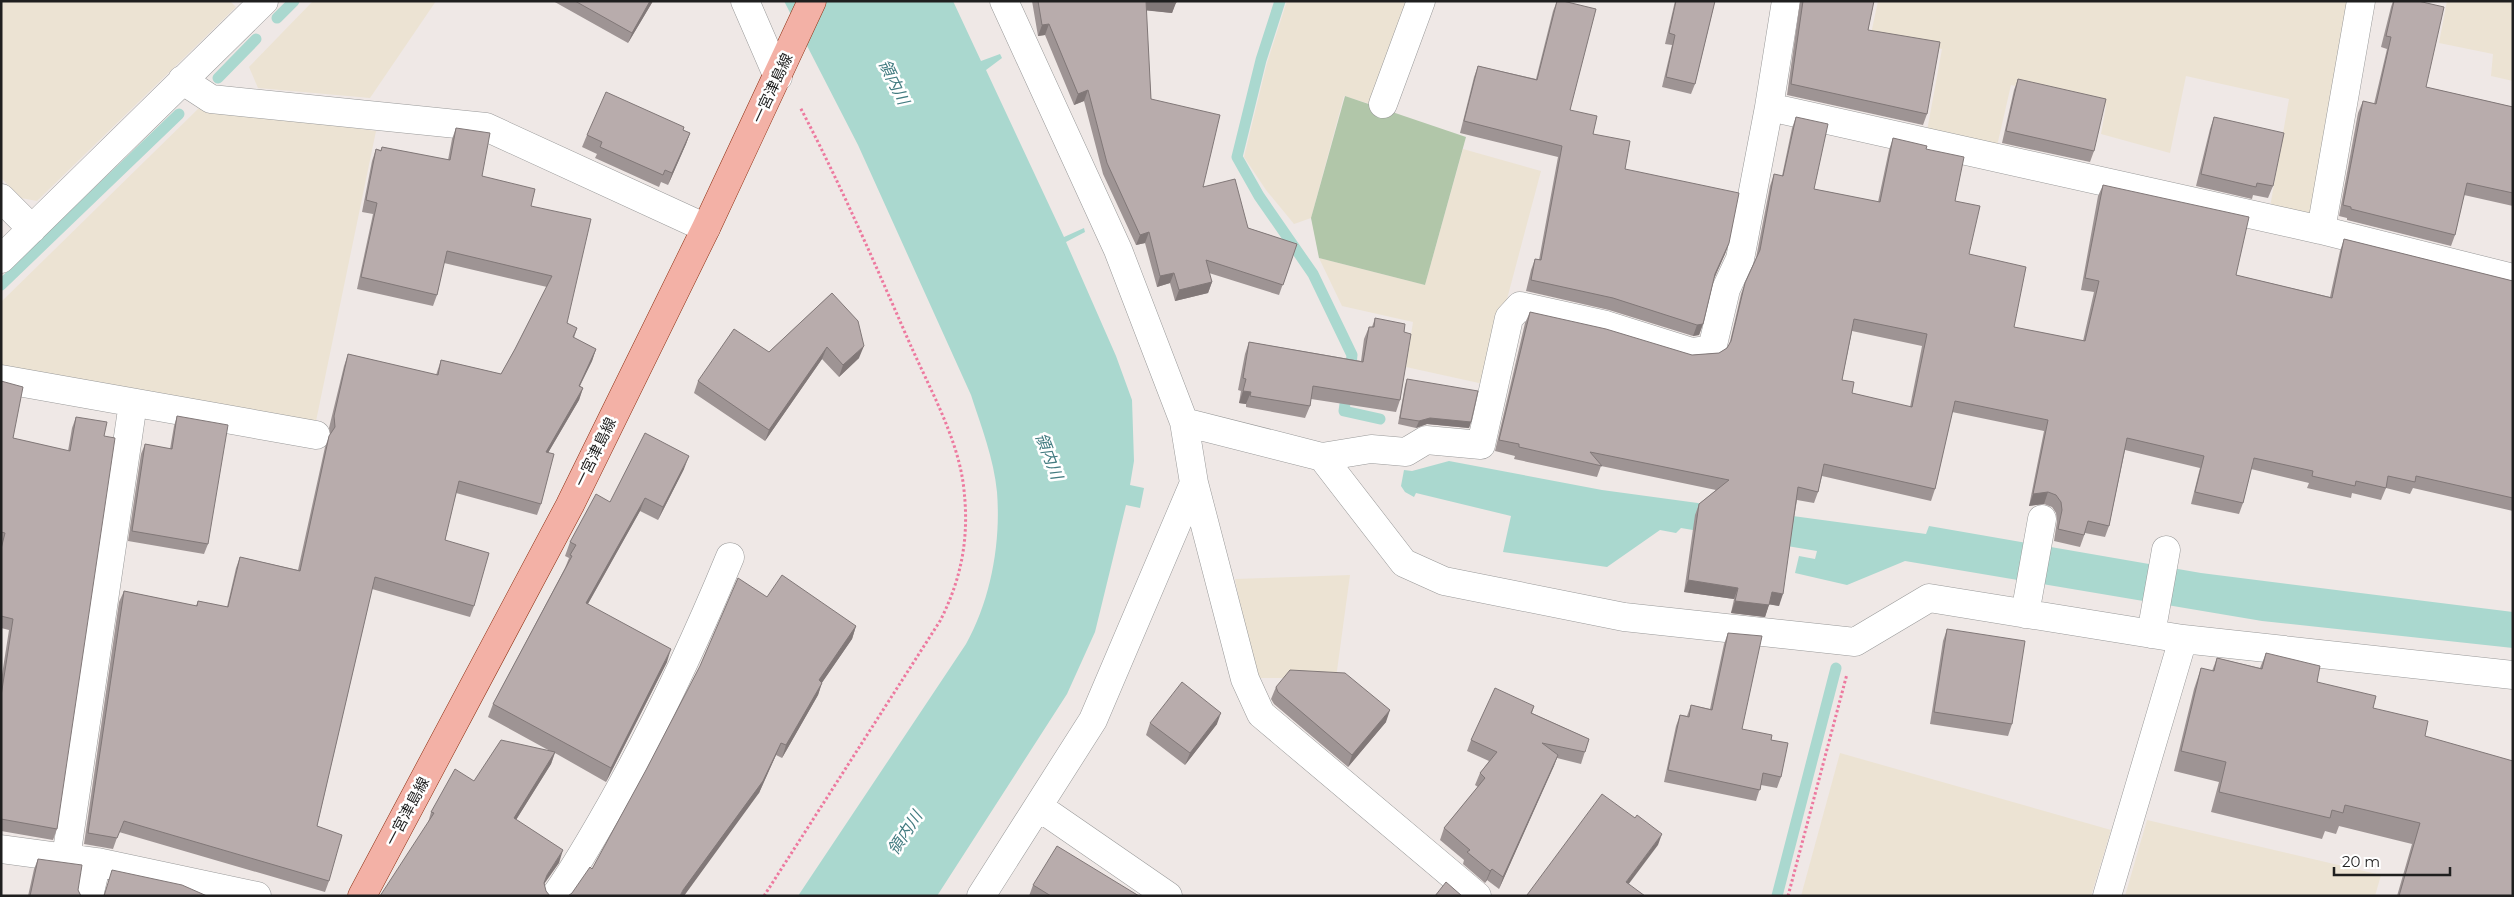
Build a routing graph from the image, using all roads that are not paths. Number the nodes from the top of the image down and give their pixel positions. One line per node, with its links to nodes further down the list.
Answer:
1 (264, 1): 9 (street)
2 (745, 1): 8 (street)
3 (812, 1): 8 (main road, 一宮津島線)
4 (1004, 1): 20 (street)
5 (1421, 1): 10 (street)
6 (1786, 1): 11 (street)
7 (2361, 1): 15 (street)
8 (778, 77): 13 (main road, 一宮津島線)
9 (182, 80): 13 (street); 14 (street)
10 (1383, 104)
11 (1769, 107): 15 (street); 22 (street)
12 (1, 198): 14 (street)
13 (706, 228): 37 (main road, 一宮津島線)
14 (32, 229): 16 (street)
15 (2321, 230): 17 (street)
16 (1, 259)
17 (2513, 278)
18 (1, 379): 19 (street)
19 (133, 403): 21 (street); 33 (street)
20 (1184, 422): 22 (street); 23 (street)
21 (316, 436)
22 (1322, 457): 27 (street)
23 (1194, 483): 31 (street); 41 (street)
24 (2040, 529): 27 (street)
25 (2165, 556): 28 (street)
26 (730, 557): 38 (street)
27 (2026, 602): 28 (street)
28 (2152, 625): 29 (street)
29 (2183, 639): 30 (street); 42 (street)
30 (2513, 675)
31 (1039, 807): 39 (street); 40 (street)
32 (1, 849): 33 (street)
33 (66, 858): 34 (street)
34 (97, 862): 35 (street); 36 (street)
35 (89, 896)
36 (257, 896)
37 (362, 896)
38 (555, 896)
39 (982, 896)
40 (1168, 896)
41 (1477, 896)
42 (2107, 896)

